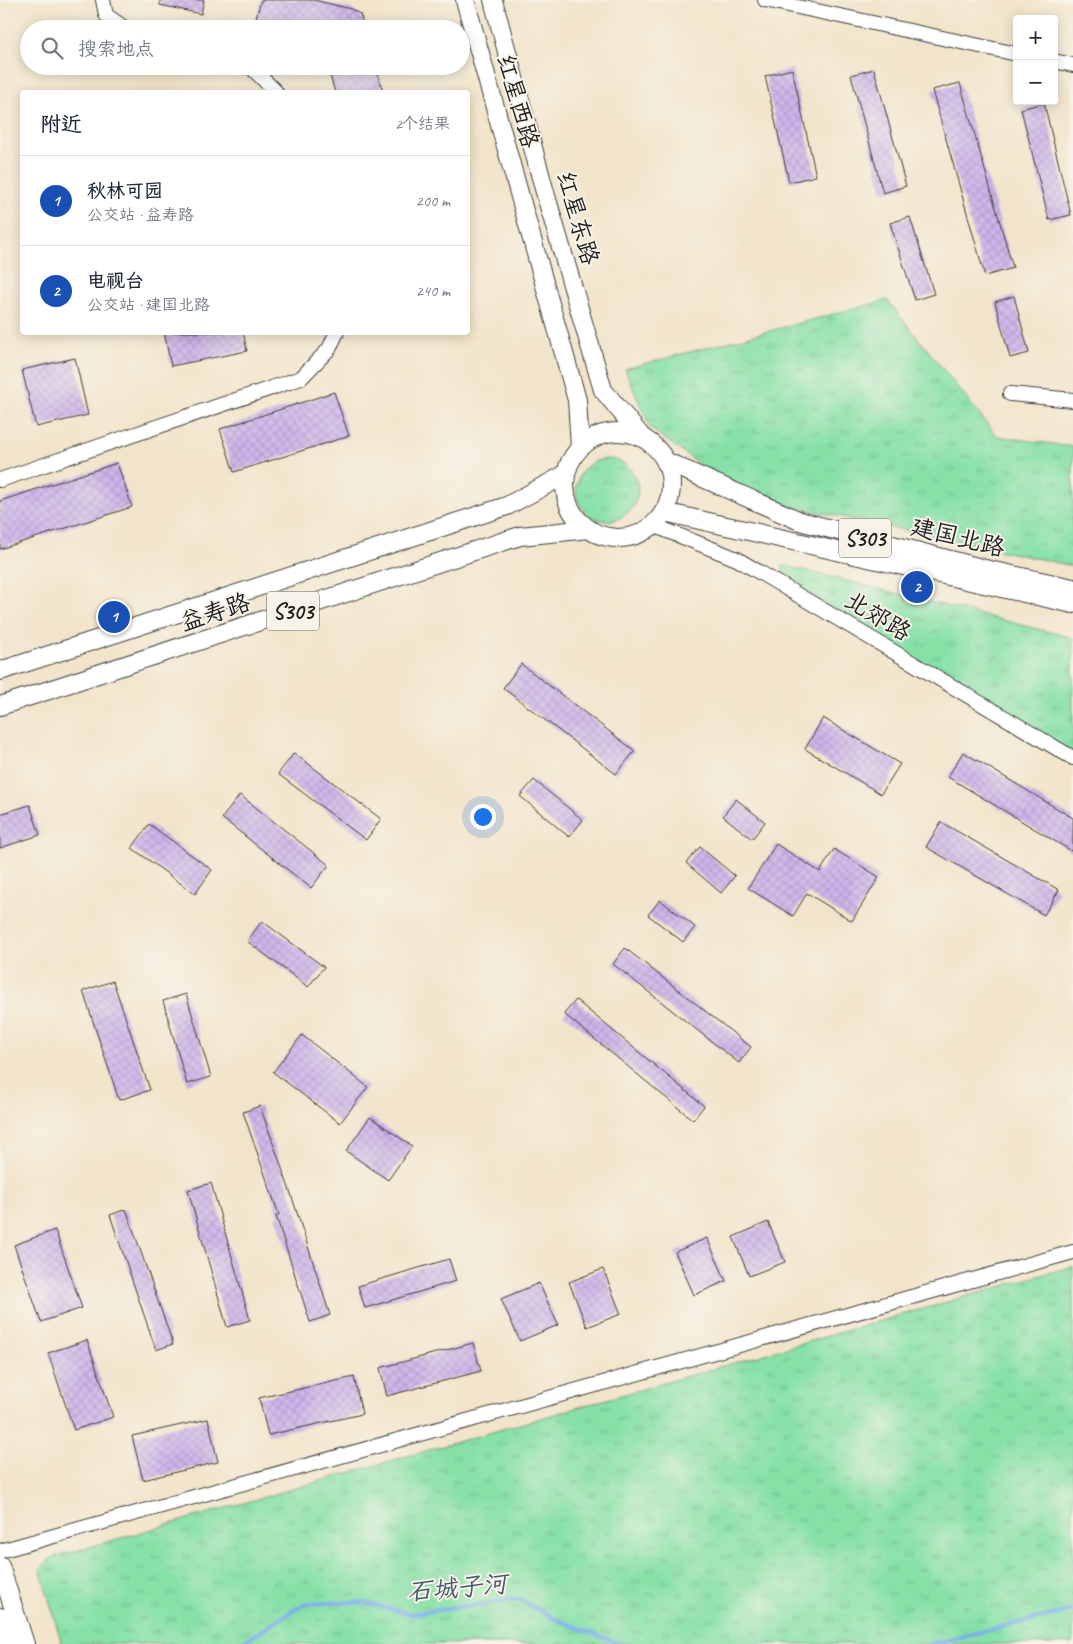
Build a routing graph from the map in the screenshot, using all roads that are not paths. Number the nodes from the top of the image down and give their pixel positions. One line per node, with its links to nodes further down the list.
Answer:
1 (103, 0): 5 (street)
2 (465, 0): 15 (main road, 红星西路)
3 (493, 0): 14 (main road, 红星东路)
4 (765, 0): 6 (street)
5 (113, 20)
6 (1013, 53)
7 (1058, 63): 8 (street)
8 (1073, 66)
9 (259, 75): 10 (street)
10 (274, 90)
11 (336, 335): 18 (street)
12 (1010, 394): 13 (street)
13 (1073, 400)
14 (642, 436): 15 (main road); 16 (main road)
15 (580, 448): 17 (main road)
16 (667, 462): 19 (main road); 21 (main road, 建国北路 / S303)
17 (566, 474): 20 (main road); 23 (main road, 益寿路 / S303)
18 (0, 480)
19 (659, 519): 20 (main road); 22 (main road, 建国北路); 25 (street, 北郊路)
20 (589, 529): 24 (main road, 益寿路 / S303)
21 (1073, 588)
22 (1073, 604)
23 (0, 671)
24 (0, 706)
25 (1073, 758)
26 (1073, 1252): 27 (street)
27 (0, 1551)
28 (2, 1574): 31 (main road)
29 (0, 1617): 30 (main road)
30 (8, 1644)
31 (24, 1644)

